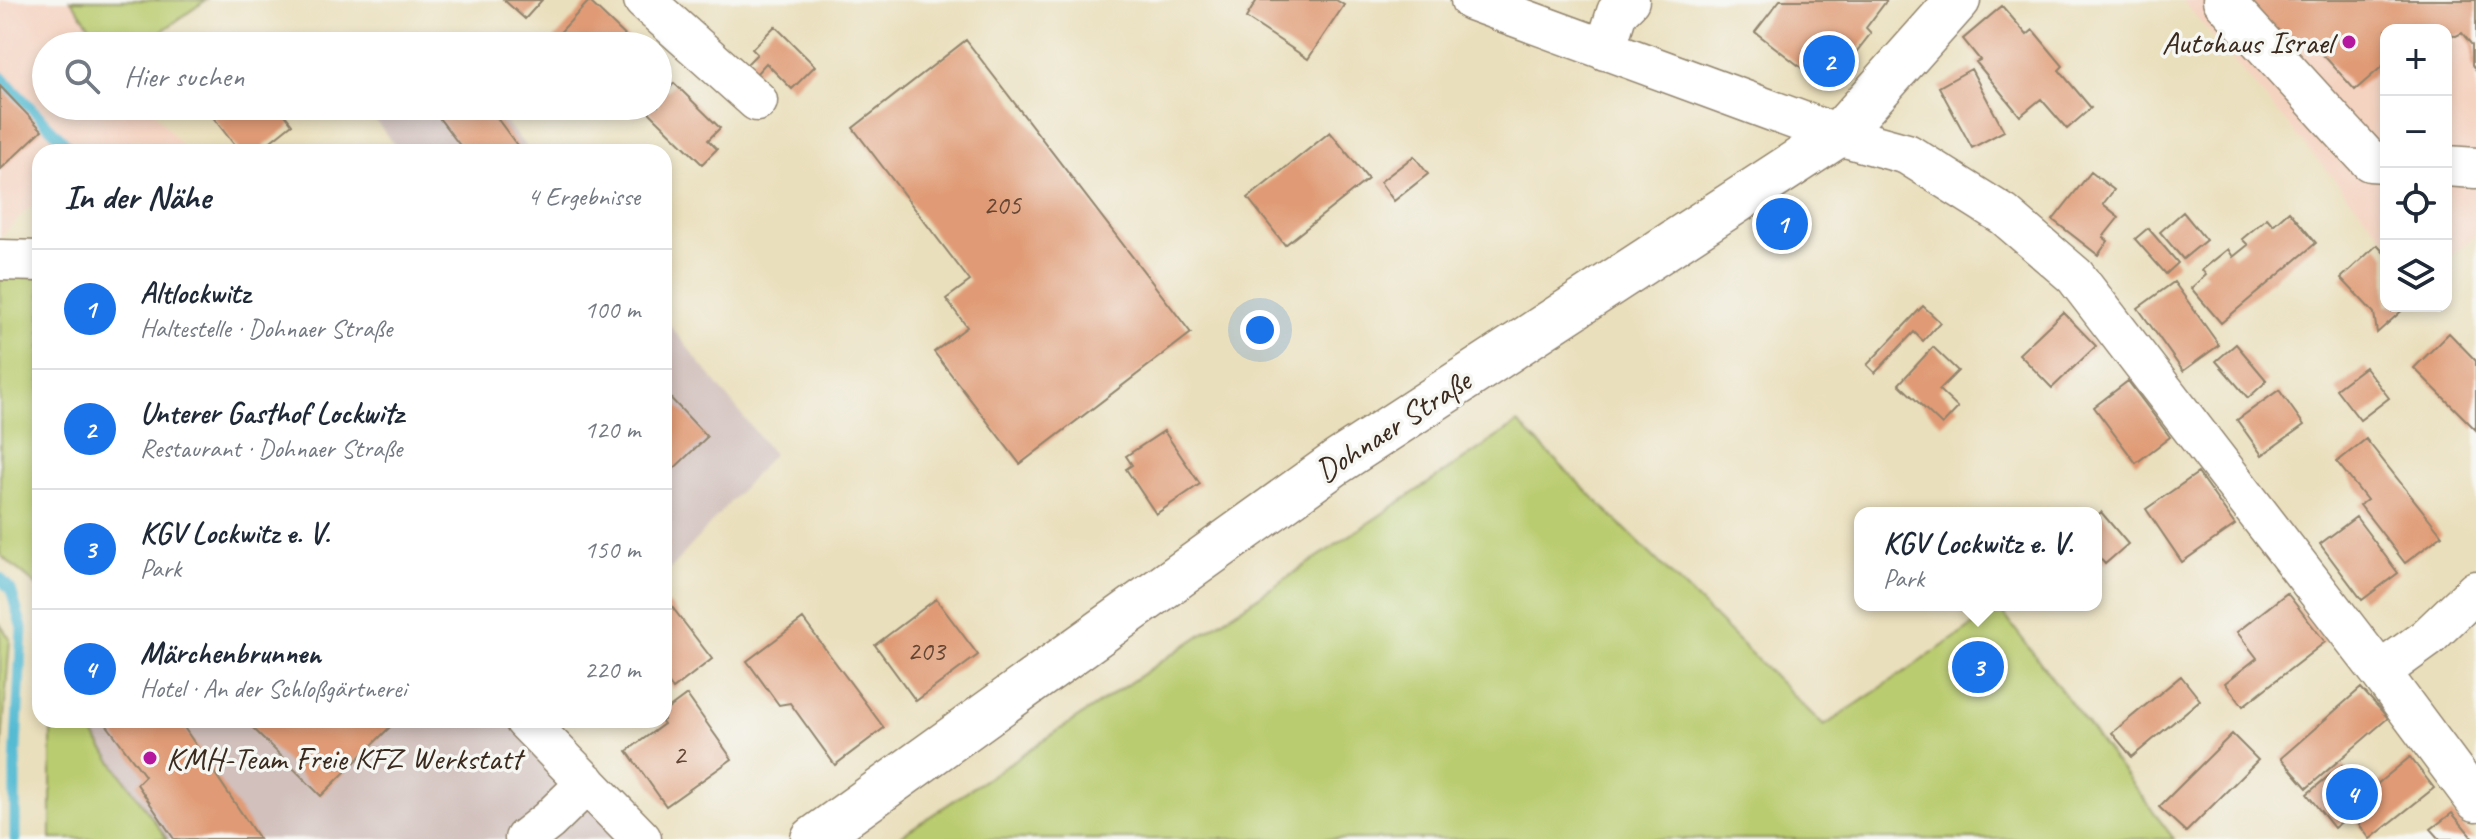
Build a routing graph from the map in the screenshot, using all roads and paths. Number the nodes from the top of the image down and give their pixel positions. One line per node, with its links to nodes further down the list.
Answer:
1 (644, 0): 7 (street)
2 (1471, 0): 6 (street)
3 (1629, 0): 6 (street)
4 (1958, 0): 8 (main road, Dohnaer Straße)
5 (2223, 0): 9 (street)
6 (1605, 50): 8 (street)
7 (757, 101)
8 (1838, 135): 15 (street); 21 (main road, Dohnaer Straße)
9 (2380, 162)
10 (2452, 166): 11 (street)
11 (2476, 168)
12 (0, 260): 13 (street)
13 (32, 261)
14 (2476, 591): 15 (street)
15 (2380, 672): 18 (street)
16 (533, 728): 17 (street)
17 (587, 783): 19 (street); 20 (street)
18 (2476, 801)
19 (525, 839)
20 (641, 839)
21 (813, 839)

